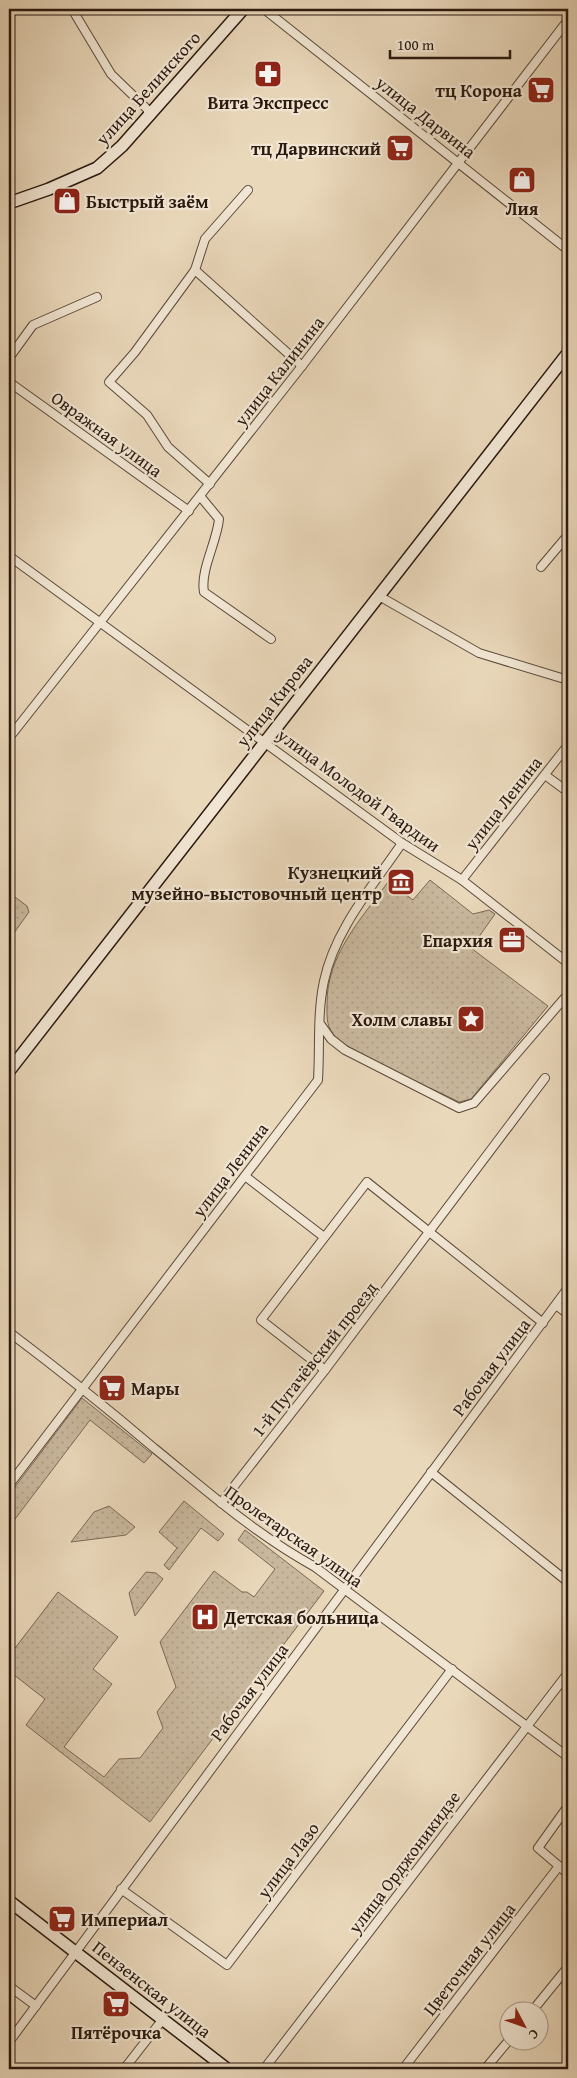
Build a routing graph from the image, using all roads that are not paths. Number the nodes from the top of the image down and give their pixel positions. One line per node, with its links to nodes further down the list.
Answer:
1 (72, 9): 5 (street)
2 (243, 9): 5 (street, улица Белинского)
3 (264, 9): 6 (street, улица Дарвина)
4 (568, 20): 6 (street, улица Калинина)
5 (150, 116): 8 (street, улица Белинского)
6 (460, 163): 9 (street, улица Дарвина); 14 (street, улица Калинина)
7 (248, 190): 10 (street)
8 (9, 203)
9 (568, 250)
10 (195, 270): 14 (street); 16 (street, Овражная улица)
11 (97, 297): 13 (street)
12 (568, 353): 22 (street, улица Кирова)
13 (9, 358)
14 (302, 366): 16 (street, улица Калинина)
15 (9, 382): 18 (street, Овражная улица)
16 (210, 484): 17 (street, улица Калинина)
17 (200, 496): 18 (street, улица Калинина); 24 (street)
18 (189, 511): 23 (street, улица Калинина)
19 (568, 535): 21 (street)
20 (9, 556): 23 (street, улица Молодой Гвардии)
21 (540, 567)
22 (379, 596): 25 (street); 27 (street, улица Кирова)
23 (100, 623): 26 (street, улица Калинина); 27 (street, улица Молодой Гвардии)
24 (271, 639)
25 (568, 680)
26 (9, 738)
27 (264, 741): 31 (street, улица Молодой Гвардии); 36 (street, улица Кирова)
28 (568, 747): 29 (street, улица Ленина)
29 (545, 776): 30 (street); 32 (street, улица Ленина)
30 (568, 792)
31 (402, 843): 32 (street, улица Молодой Гвардии); 35 (street, улица Ленина)
32 (462, 880): 33 (street, улица Молодой Гвардии)
33 (568, 963)
34 (568, 994): 35 (street)
35 (321, 1025): 38 (street, улица Ленина)
36 (9, 1071)
37 (545, 1078): 39 (street, 1-й Пугачёвский проезд)
38 (245, 1176): 40 (street); 47 (street, улица Ленина)
39 (430, 1233): 40 (street); 44 (street); 46 (street, 1-й Пугачёвский проезд)
40 (324, 1237): 46 (street)
41 (568, 1288): 42 (street, Рабочая улица)
42 (556, 1305): 43 (street); 44 (street, Рабочая улица)
43 (568, 1314)
44 (543, 1323): 48 (street, Рабочая улица)
45 (9, 1332): 47 (street, Пролетарская улица)
46 (325, 1370): 50 (street, 1-й Пугачёвский проезд)
47 (83, 1388): 49 (street, улица Ленина); 50 (street, Пролетарская улица)
48 (430, 1472): 51 (street); 52 (street, Рабочая улица)
49 (9, 1485)
50 (221, 1503): 52 (street, Пролетарская улица)
51 (568, 1582)
52 (345, 1589): 53 (street, Пролетарская улица); 60 (street, Рабочая улица)
53 (452, 1669): 55 (street, Пролетарская улица); 60 (street, улица Лазо)
54 (568, 1673): 55 (street, улица Орджоникидзе)
55 (527, 1726): 56 (street, Пролетарская улица); 72 (street, улица Орджоникидзе)
56 (568, 1757)
57 (568, 1806): 58 (street)
58 (559, 1866): 59 (street); 73 (street, Цветочная улица)
59 (568, 1874)
60 (121, 1889): 62 (street, Рабочая улица)
61 (9, 1901): 62 (street, Пензенская улица)
62 (75, 1952): 66 (street, Рабочая улица); 67 (street, Пензенская улица)
63 (568, 1967): 65 (street)
64 (9, 1986): 66 (street)
65 (541, 2000)
66 (36, 2006): 68 (street, Рабочая улица)
67 (163, 2019): 70 (street); 71 (street, Пензенская улица)
68 (9, 2042)
69 (501, 2050): 74 (street)
70 (124, 2069)
71 (226, 2069)
72 (264, 2069)
73 (403, 2069)
74 (485, 2069)

